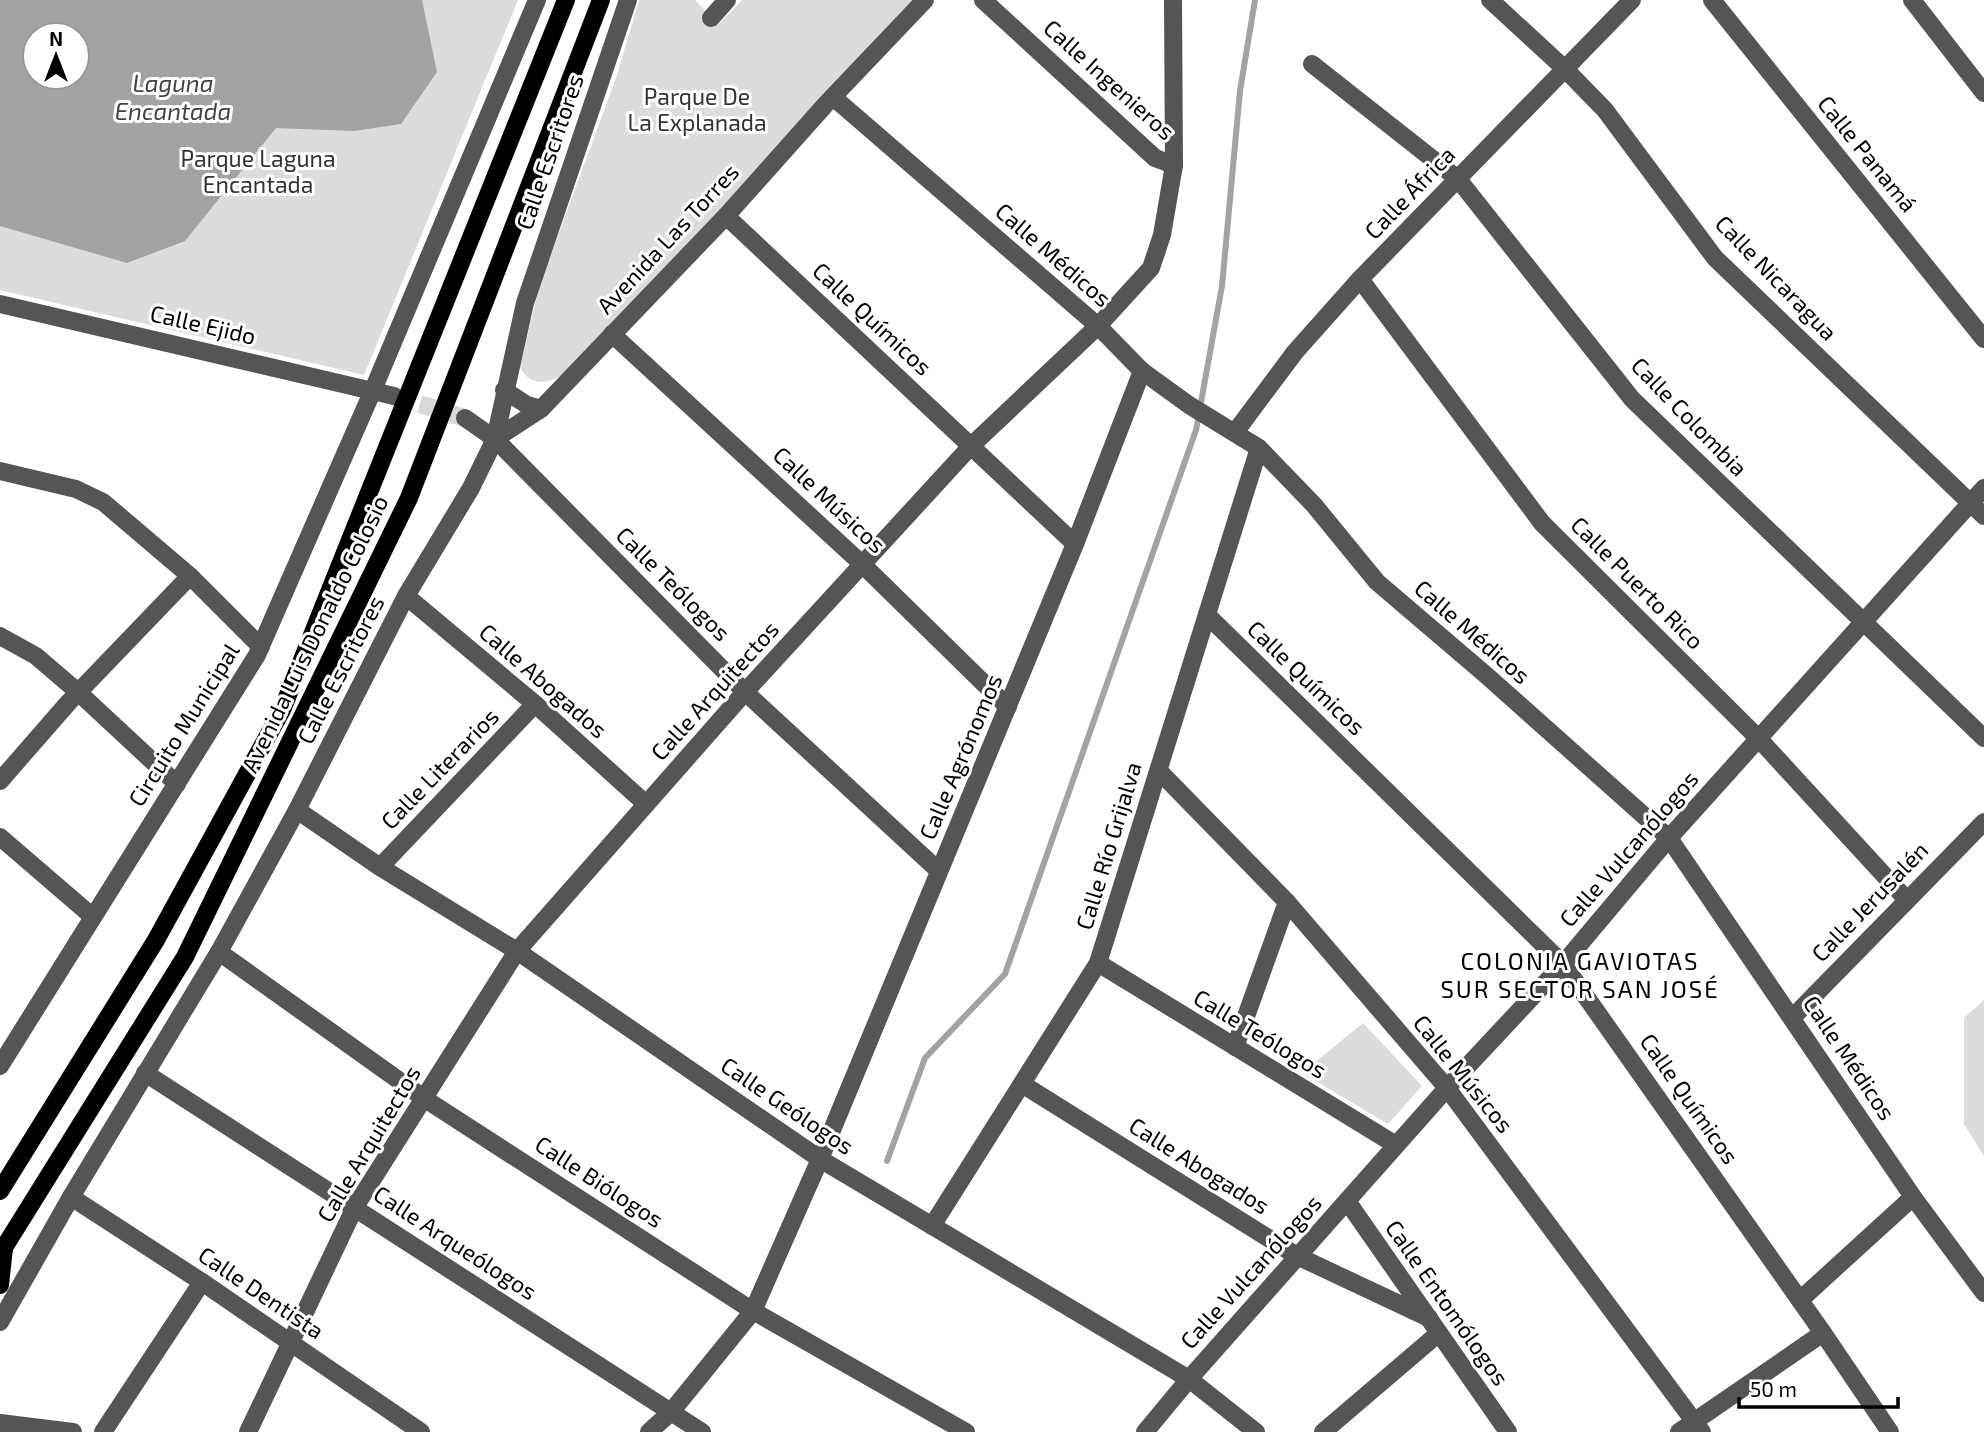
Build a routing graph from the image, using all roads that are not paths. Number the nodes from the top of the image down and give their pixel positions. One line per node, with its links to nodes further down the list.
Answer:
1 (537, 0): 27 (street)
2 (566, 0): 80 (main road, Avenida Luis Donaldo Colosio)
3 (601, 0): 86 (main road, Avenida Luis Donaldo Colosio)
4 (628, 0): 28 (street, Calle Escritores)
5 (727, 0): 13 (street)
6 (925, 0): 17 (street, Avenida Las Torres)
7 (984, 0): 18 (street, Calle Ingenieros)
8 (1173, 0): 18 (street, Calle Arquitectos)
9 (1490, 0): 15 (street, Calle Nicaragua)
10 (1632, 0): 15 (street, Calle África)
11 (1712, 0): 25 (street, Calle Panamá)
12 (1912, 0): 16 (street)
13 (711, 18)
14 (1312, 64): 19 (street, Calle Colombia)
15 (1565, 69): 19 (street, Calle África); 38 (street, Calle Nicaragua)
16 (1984, 93)
17 (833, 97): 20 (street, Avenida Las Torres); 23 (street, Calle Médicos)
18 (1174, 164): 23 (street, Calle Arquitectos)
19 (1458, 179): 21 (street, Calle África); 45 (street, Calle Colombia)
20 (726, 216): 24 (street, Avenida Las Torres); 34 (street, Calle Químicos)
21 (1360, 279): 32 (street, Calle África); 53 (street, Calle Puerto Rico)
22 (0, 304): 27 (street, Calle Ejido)
23 (1098, 326): 26 (street, Calle Médicos); 34 (street, Calle Arquitectos)
24 (612, 334): 30 (street, Avenida Las Torres); 41 (street, Calle Músicos)
25 (1984, 339)
26 (1142, 371): 32 (street, Calle Médicos); 40 (street, Calle Agrónomos)
27 (373, 390): 29 (street, Calle Ejido); 47 (street, Circuito Municipal)
28 (504, 390): 30 (street); 33 (street, Calle Escritores)
29 (394, 396)
30 (541, 409): 33 (street, Avenida Las Torres)
31 (465, 418): 33 (street, Calle Teólogos)
32 (1236, 431): 35 (street, Calle Médicos)
33 (495, 439): 43 (street, Calle Escritores); 49 (street, Calle Teólogos)
34 (971, 446): 40 (street, Calle Químicos); 41 (street, Calle Arquitectos)
35 (1259, 448): 44 (street, Calle Río Grijalva); 61 (street, Calle Médicos)
36 (0, 471): 42 (street)
37 (1984, 488): 38 (street, Calle Vulcanólogos)
38 (1971, 503): 39 (street, Calle Nicaragua); 45 (street, Calle Vulcanólogos)
39 (1984, 516)
40 (1076, 544): 51 (street, Calle Agrónomos)
41 (862, 564): 49 (street, Calle Arquitectos); 51 (street, Calle Músicos)
42 (190, 576): 47 (street); 48 (street)
43 (406, 596): 50 (street, Calle Abogados); 58 (street, Calle Escritores)
44 (1207, 615): 54 (street, Calle Río Grijalva); 70 (street, Calle Químicos)
45 (1863, 622): 52 (street, Calle Colombia); 53 (street, Calle Vulcanólogos)
46 (0, 636): 48 (street)
47 (261, 647): 56 (street, Circuito Municipal)
48 (78, 692): 55 (street); 56 (street)
49 (745, 692): 57 (street, Calle Arquitectos); 63 (street, Calle Teólogos)
50 (535, 704): 57 (street, Calle Abogados); 62 (street, Calle Literarios)
51 (1008, 706): 63 (street, Calle Agrónomos)
52 (1984, 738)
53 (1759, 739): 61 (street, Calle Vulcanólogos); 64 (street, Calle Puerto Rico)
54 (1158, 771): 65 (street, Calle Músicos); 69 (street, Calle Río Grijalva)
55 (0, 781)
56 (177, 784): 66 (street, Circuito Municipal)
57 (646, 804): 67 (street, Calle Arquitectos)
58 (297, 810): 62 (street, Calle Geólogos); 68 (street, Calle Escritores)
59 (1984, 822): 64 (street, Calle Jerusalén)
60 (0, 837): 66 (street)
61 (1669, 838): 70 (street, Calle Vulcanólogos); 71 (street, Calle Médicos)
62 (380, 867): 67 (street, Calle Geólogos)
63 (939, 871): 79 (street, Calle Agrónomos)
64 (1907, 900): 71 (street, Calle Jerusalén)
65 (1287, 902): 72 (street); 76 (street, Calle Músicos)
66 (93, 917): 73 (street, Circuito Municipal)
67 (517, 951): 77 (street, Calle Arquitectos); 79 (street, Calle Geólogos)
68 (219, 952): 74 (street, Calle Escritores); 77 (street, Calle Biólogos)
69 (1098, 963): 72 (street, Calle Teólogos); 75 (street, Calle Río Grijalva)
70 (1563, 964): 76 (street, Calle Vulcanólogos); 91 (street, Calle Químicos)
71 (1792, 1018): 82 (street, Calle Médicos)
72 (1235, 1047): 78 (street, Calle Teólogos)
73 (0, 1066)
74 (145, 1073): 81 (street, Calle Escritores); 84 (street, Calle Arqueólogos)
75 (1022, 1084): 85 (street, Calle Río Grijalva); 87 (street, Calle Abogados)
76 (1447, 1088): 78 (street, Calle Vulcanólogos); 100 (street, Calle Músicos)
77 (425, 1098): 84 (street, Calle Arquitectos); 92 (street, Calle Biólogos)
78 (1396, 1146): 83 (street, Calle Vulcanólogos)
79 (820, 1159): 85 (street, Calle Geólogos); 92 (street, Calle Agrónomos)
80 (0, 1191)
81 (71, 1197): 88 (street, Calle Dentista); 93 (street, Calle Escritores)
82 (1913, 1197): 90 (street, Calle Médicos); 91 (street)
83 (1347, 1201): 87 (street, Calle Vulcanólogos); 94 (street, Calle Entomólogos)
84 (355, 1207): 96 (street, Calle Arquitectos); 98 (street, Calle Arqueólogos)
85 (932, 1226): 97 (street, Calle Geólogos)
86 (2, 1251): 89 (main road)
87 (1297, 1256): 94 (street, Calle Abogados); 97 (street, Calle Vulcanólogos)
88 (202, 1282): 96 (street, Calle Dentista); 102 (street)
89 (0, 1285)
90 (1984, 1293)
91 (1800, 1300): 95 (street, Calle Químicos)
92 (753, 1311): 98 (street, Calle Agrónomos); 107 (street, Calle Biólogos)
93 (0, 1322)
94 (1434, 1326): 110 (street); 111 (street, Calle Entomólogos)
95 (1823, 1333): 100 (street); 113 (street, Calle Químicos)
96 (289, 1343): 103 (street, Calle Arquitectos); 104 (street, Calle Dentista)
97 (1189, 1379): 108 (street, Calle Vulcanólogos); 109 (street, Calle Geólogos)
98 (671, 1412): 105 (street); 106 (street, Calle Arqueólogos)
99 (0, 1423): 101 (street)
100 (1698, 1427): 112 (street)
101 (73, 1432)
102 (103, 1432)
103 (248, 1432)
104 (421, 1432)
105 (649, 1432)
106 (702, 1432)
107 (966, 1432)
108 (1145, 1432)
109 (1256, 1432)
110 (1324, 1432)
111 (1508, 1432)
112 (1679, 1432)
113 (1890, 1432)

